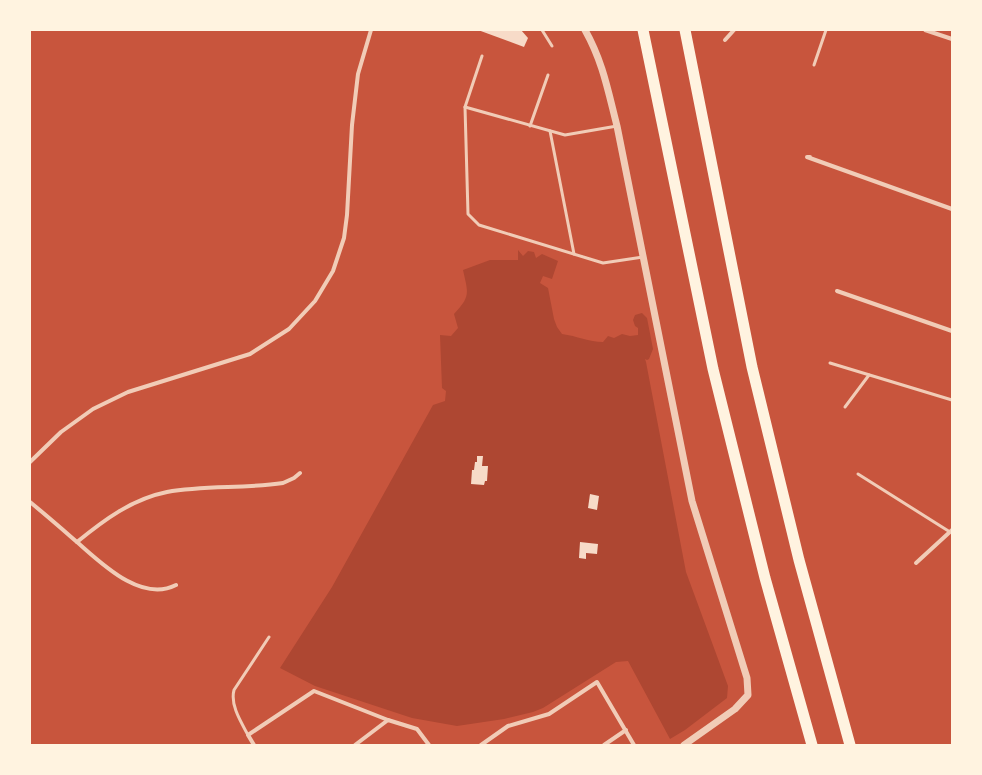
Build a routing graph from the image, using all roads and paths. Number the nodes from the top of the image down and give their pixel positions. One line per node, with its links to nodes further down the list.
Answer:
1 (371, 30): 29 (street)
2 (542, 30): 11 (lane)
3 (586, 30): 17 (street)
4 (643, 30): 48 (highway)
5 (685, 30): 49 (highway)
6 (734, 30): 10 (street)
7 (826, 30): 13 (lane)
8 (925, 30): 9 (street)
9 (952, 39)
10 (725, 40)
11 (552, 46)
12 (482, 56): 15 (lane)
13 (814, 65)
14 (548, 75): 16 (lane)
15 (465, 108): 16 (lane); 21 (lane)
16 (530, 126): 18 (lane)
17 (616, 126): 18 (lane); 22 (street)
18 (550, 131): 21 (lane)
19 (810, 157): 20 (street)
20 (952, 209)
21 (574, 254): 22 (lane)
22 (644, 257): 47 (street)
23 (837, 291): 24 (street)
24 (952, 331)
25 (830, 363): 26 (lane)
26 (869, 375): 27 (lane); 28 (lane)
27 (952, 400)
28 (845, 406)
29 (30, 462)
30 (300, 473): 34 (street)
31 (858, 474): 33 (lane)
32 (30, 502): 34 (street)
33 (951, 531): 35 (street)
34 (77, 542): 36 (street)
35 (916, 563)
36 (176, 585)
37 (269, 636): 40 (lane)
38 (388, 720): 40 (street); 42 (street); 43 (street)
39 (626, 730): 44 (street); 45 (street); 46 (street)
40 (248, 735): 41 (street)
41 (254, 745)
42 (355, 745)
43 (429, 745)
44 (481, 745)
45 (604, 745)
46 (634, 745)
47 (684, 745)
48 (812, 745)
49 (850, 745)

